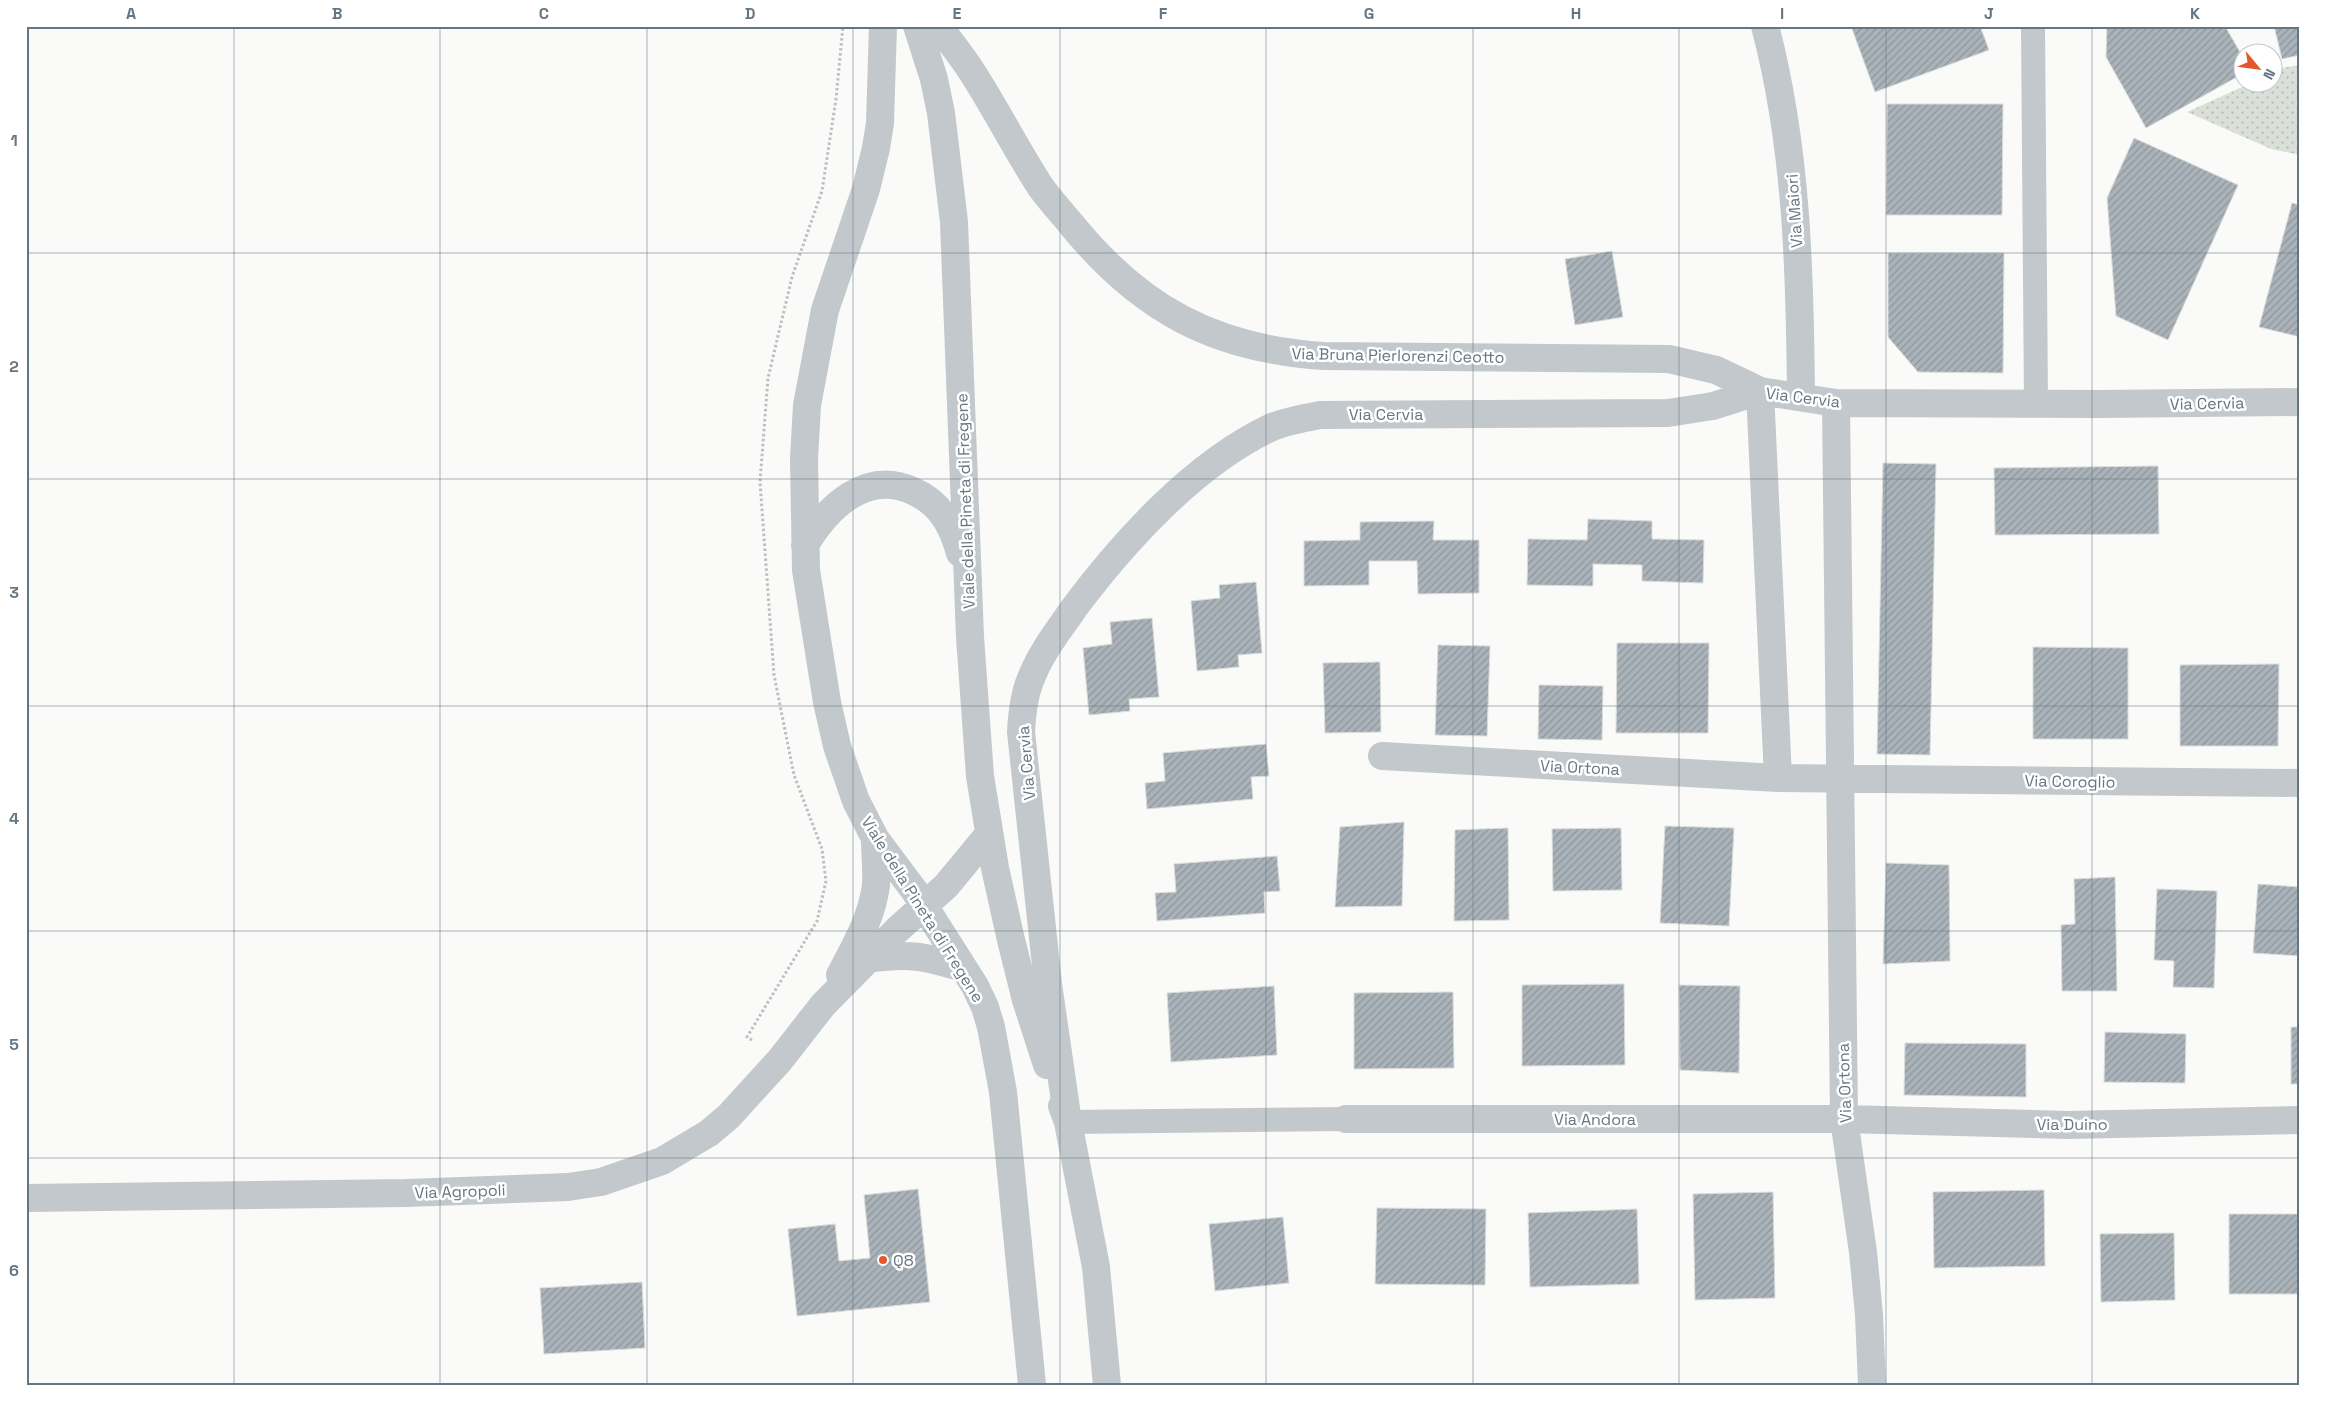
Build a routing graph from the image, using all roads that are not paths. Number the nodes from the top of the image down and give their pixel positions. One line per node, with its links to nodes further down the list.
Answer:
1 (884, 26): 11 (street, Viale della Pineta di Fregene)
2 (916, 26): 12 (street, Viale della Pineta di Fregene)
3 (939, 26): 6 (street, Via Bruna Pierlorenzi Ceotto)
4 (1765, 26): 7 (street, Via Maiori)
5 (2032, 26): 10 (lane)
6 (1760, 391): 7 (street, Via Cervia); 14 (street); 26 (street, Via Cervia)
7 (1801, 397): 8 (street, Via Cervia)
8 (1836, 402): 10 (street, Via Cervia); 15 (street, Via Ortona)
9 (2300, 402): 10 (street, Via Cervia)
10 (2036, 404)
11 (805, 545): 12 (street); 18 (street, Viale della Pineta di Fregene)
12 (968, 583): 17 (street, Viale della Pineta di Fregene)
13 (1382, 756): 14 (street, Via Ortona)
14 (1778, 778): 15 (street, Via Ortona)
15 (1840, 779): 16 (street, Via Coroglio); 24 (street, Via Ortona)
16 (2300, 783)
17 (989, 834): 19 (street); 26 (street, Viale della Pineta di Fregene)
18 (875, 838): 19 (street, Viale della Pineta di Fregene); 22 (street)
19 (925, 905): 20 (street); 21 (street, Viale della Pineta di Fregene)
20 (868, 959): 21 (street); 22 (street)
21 (963, 968): 28 (street, Viale della Pineta di Fregene)
22 (823, 1005): 27 (street, Via Agropoli)
23 (1346, 1119): 24 (street, Via Andora); 26 (lane)
24 (1844, 1119): 25 (street, Via Duino); 30 (street, Via Ortona)
25 (2300, 1120)
26 (1068, 1122): 29 (street, Viale della Pineta di Fregene)
27 (26, 1198)
28 (1032, 1385)
29 (1107, 1385)
30 (1872, 1385)

